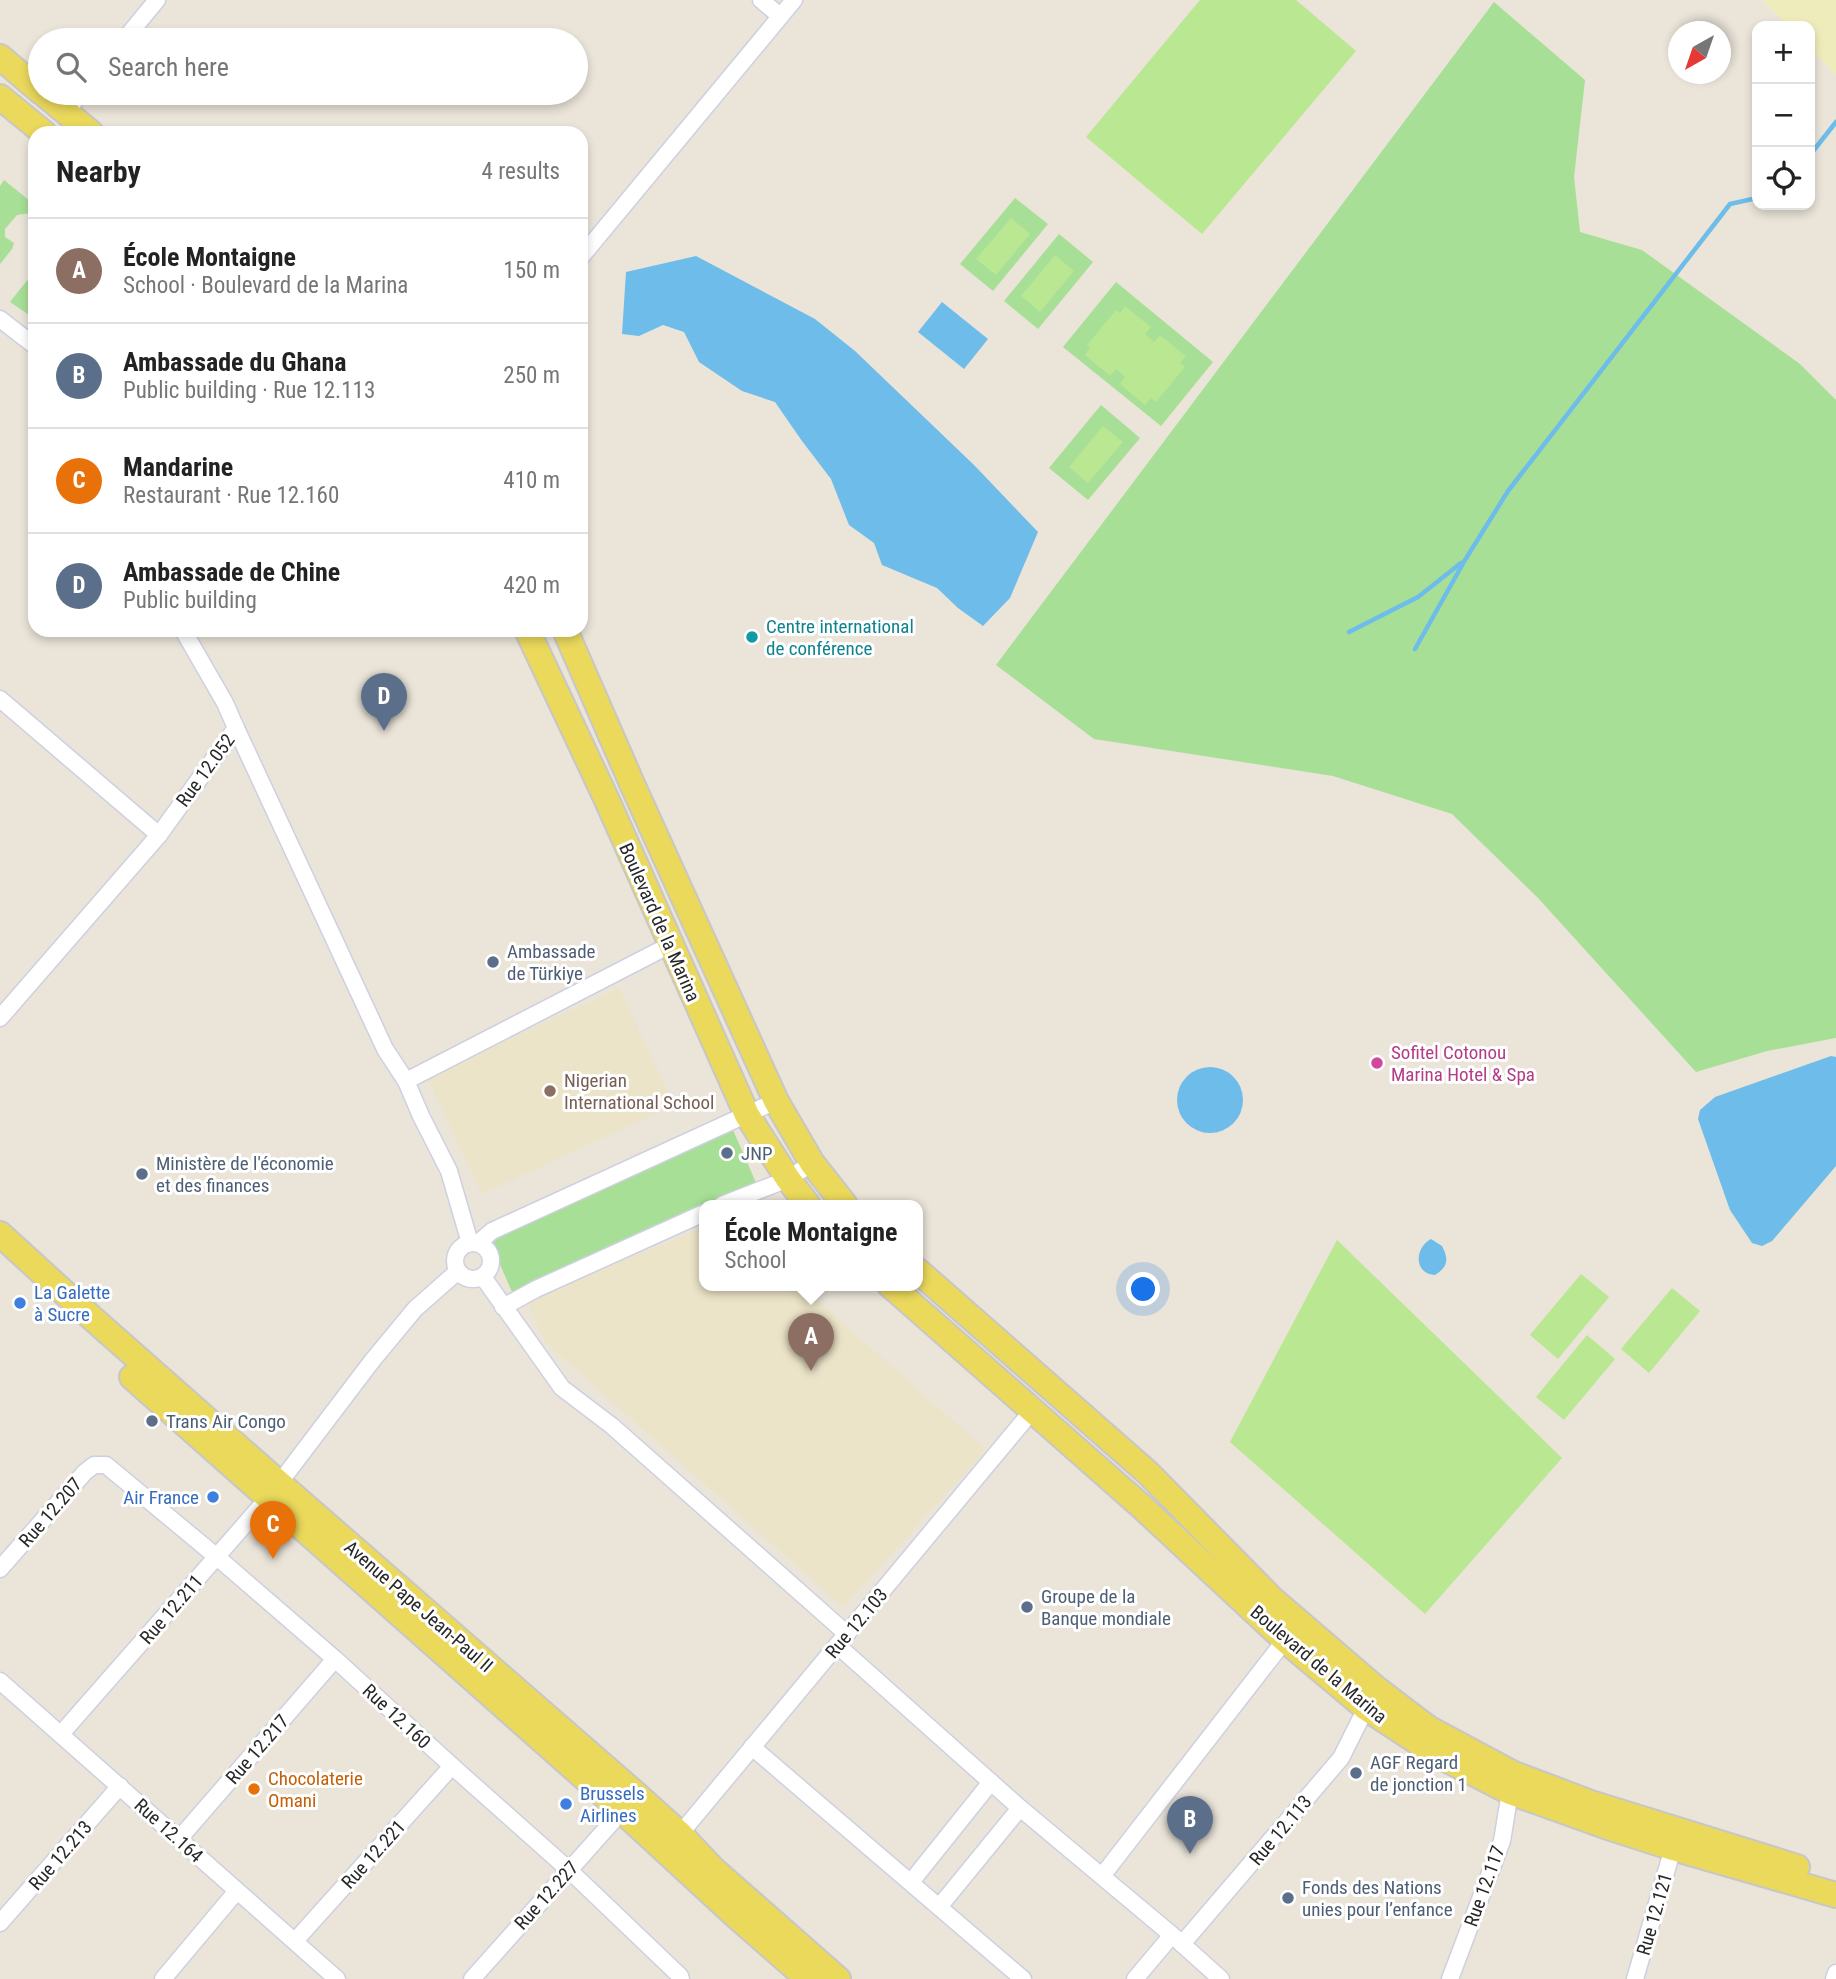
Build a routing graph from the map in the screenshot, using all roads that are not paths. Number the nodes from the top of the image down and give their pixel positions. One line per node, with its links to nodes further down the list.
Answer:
1 (157, 0): 5 (street)
2 (761, 0): 4 (street)
3 (794, 0): 4 (street)
4 (780, 16): 12 (street)
5 (134, 28)
6 (0, 57): 7 (main road)
7 (28, 80)
8 (0, 97): 10 (main road)
9 (76, 105): 11 (main road)
10 (35, 126)
11 (87, 126)
12 (588, 249)
13 (0, 319): 14 (street)
14 (28, 341)
15 (187, 637): 19 (street, Rue 12.052)
16 (530, 637): 21 (main road, Boulevard de la Marina)
17 (568, 637): 24 (main road, Boulevard de la Marina)
18 (0, 699): 20 (street)
19 (236, 728): 20 (street, Rue 12.052); 23 (street)
20 (159, 835): 22 (street, Rue 12.052)
21 (670, 944): 23 (street); 25 (main road, Boulevard de la Marina)
22 (0, 1018)
23 (406, 1081): 33 (street)
24 (776, 1101): 25 (street); 26 (main road, Boulevard de la Marina)
25 (747, 1115): 27 (main road, Boulevard de la Marina); 33 (street)
26 (812, 1164): 27 (street); 30 (main road, Boulevard de la Marina)
27 (788, 1179): 28 (street); 29 (main road, Boulevard de la Marina)
28 (735, 1200)
29 (804, 1200)
30 (841, 1200)
31 (699, 1215): 39 (street)
32 (0, 1234): 42 (main road, Avenue Pape Jean-Paul II)
33 (474, 1243): 35 (street); 37 (street)
34 (0, 1256): 42 (main road, Avenue Pape Jean-Paul II)
35 (457, 1271): 37 (street); 42 (street, Rue 12.211)
36 (923, 1275): 63 (main road, Boulevard de la Marina)
37 (483, 1277): 39 (street)
38 (897, 1291): 40 (main road, Boulevard de la Marina)
39 (503, 1307): 45 (street)
40 (1032, 1411): 45 (street, Rue 12.103); 46 (main road, Boulevard de la Marina)
41 (106, 1465): 43 (street, Rue 12.160); 44 (street, Rue 12.207)
42 (274, 1491): 43 (street, Rue 12.211); 57 (main road, Avenue Pape Jean-Paul II); 58 (main road, Avenue Pape Jean-Paul II)
43 (217, 1557): 47 (street, Rue 12.160); 50 (street, Rue 12.211)
44 (0, 1569)
45 (842, 1639): 51 (street, Rue 12.103); 53 (street)
46 (1285, 1640): 49 (main road, Boulevard de la Marina); 62 (street)
47 (335, 1659): 52 (street, Rue 12.160); 59 (street, Rue 12.217)
48 (0, 1682): 50 (street, Rue 12.164)
49 (1366, 1708): 55 (main road, Boulevard de la Marina); 69 (street, Rue 12.113)
50 (61, 1734): 54 (street, Rue 12.164)
51 (752, 1747): 58 (street, Rue 12.103); 64 (street)
52 (452, 1766): 61 (street, Rue 12.160); 70 (street, Rue 12.221)
53 (991, 1782): 56 (street); 64 (street)
54 (120, 1786): 59 (street, Rue 12.164); 68 (street, Rue 12.213)
55 (1510, 1792): 60 (main road, Boulevard de la Marina); 81 (street, Rue 12.117)
56 (1020, 1808): 62 (street); 67 (street)
57 (622, 1811): 61 (street, Rue 12.227); 76 (main road, Avenue Pape Jean-Paul II)
58 (680, 1834): 77 (main road, Avenue Pape Jean-Paul II)
59 (179, 1839): 65 (street, Rue 12.164)
60 (1673, 1848): 66 (main road, Boulevard de la Marina); 82 (street, Rue 12.121)
61 (569, 1870): 72 (street, Rue 12.160); 75 (street, Rue 12.227)
62 (1102, 1876): 69 (street)
63 (1836, 1879)
64 (911, 1882): 67 (street)
65 (236, 1892): 70 (street, Rue 12.164); 73 (street)
66 (1836, 1895)
67 (939, 1907): 78 (street)
68 (0, 1923)
69 (1177, 1940): 79 (street, Rue 12.113); 80 (street)
70 (295, 1941): 74 (street, Rue 12.164)
71 (1836, 1973): 83 (street)
72 (680, 1977)
73 (163, 1979)
74 (337, 1979)
75 (472, 1979)
76 (808, 1979)
77 (838, 1979)
78 (1023, 1979)
79 (1135, 1979)
80 (1221, 1979)
81 (1450, 1979)
82 (1635, 1979)
83 (1834, 1979)

